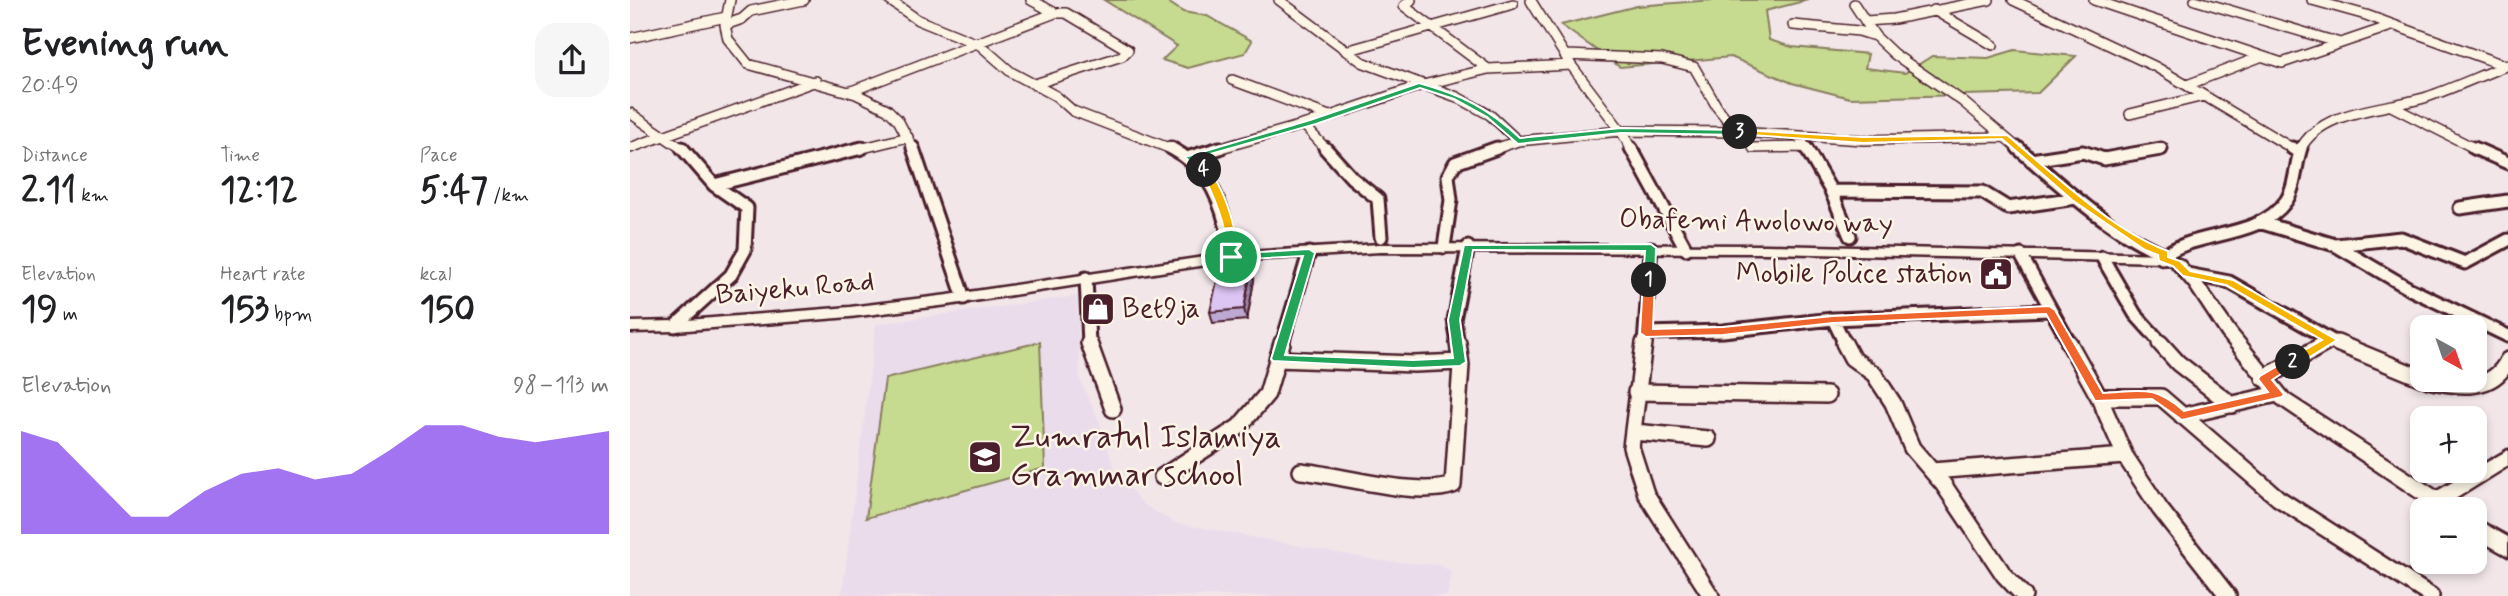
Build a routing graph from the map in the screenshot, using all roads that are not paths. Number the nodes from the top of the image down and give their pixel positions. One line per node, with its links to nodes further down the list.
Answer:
1 (730, 0): 19 (street)
2 (804, 0): 19 (street)
3 (889, 0): 26 (street)
4 (1031, 0): 18 (street)
5 (1279, 0): 29 (street)
6 (1411, 0): 23 (street)
7 (1989, 0): 17 (street)
8 (2013, 0): 37 (street)
9 (2095, 0): 30 (street)
10 (2195, 0): 27 (street)
11 (2312, 0): 16 (street)
12 (2350, 0): 16 (street)
13 (1533, 1): 14 (street); 31 (street)
14 (1509, 2): 23 (street)
15 (1854, 4): 20 (street)
16 (2337, 6): 22 (street)
17 (1934, 10): 20 (street); 28 (street)
18 (1055, 13): 26 (street); 36 (street)
19 (726, 21): 25 (street); 35 (street)
20 (1866, 21): 24 (street)
21 (1793, 25): 24 (street)
22 (2395, 25): 27 (street); 32 (street)
23 (1434, 27): 29 (street); 33 (street)
24 (1875, 36): 48 (street)
25 (630, 38)
26 (976, 42): 36 (street); 39 (street)
27 (2340, 43): 30 (street)
28 (1993, 45)
29 (1346, 51): 38 (street)
30 (2260, 57): 37 (street)
31 (1569, 60): 33 (street); 46 (street); 47 (street)
32 (2507, 65): 41 (street)
33 (1488, 69): 38 (street)
34 (1232, 80): 44 (street)
35 (817, 81): 39 (street); 49 (street)
36 (1035, 85): 57 (street)
37 (2187, 85): 40 (street)
38 (1419, 86): 44 (street); 51 (street)
39 (849, 92): 50 (street)
40 (2204, 96): 43 (street); 56 (street)
41 (2391, 106): 56 (street); 59 (street)
42 (630, 114): 49 (street)
43 (2130, 114)
44 (1329, 116): 45 (street)
45 (1304, 125): 57 (street); 67 (street)
46 (1621, 131): 47 (street); 51 (street); 73 (street)
47 (1737, 132): 52 (street)
48 (2004, 136): 52 (street); 58 (street)
49 (661, 137): 53 (street); 60 (street)
50 (908, 138): 60 (street); 81 (street)
51 (1518, 141): 70 (street)
52 (1802, 142): 54 (street); 61 (street)
53 (630, 148)
54 (1753, 148)
55 (2161, 149): 58 (street)
56 (2298, 152): 65 (street)
57 (1190, 157): 77 (street)
58 (2031, 160): 62 (street)
59 (2508, 163)
60 (714, 184): 84 (street)
61 (1831, 191): 62 (street); 66 (street)
62 (2076, 198): 76 (street)
63 (2508, 201): 64 (street)
64 (2460, 208)
65 (2259, 222): 69 (street); 76 (street)
66 (1850, 236)
67 (1381, 237)
68 (2508, 240): 69 (street)
69 (2335, 246): 87 (street)
70 (1444, 247): 71 (main road, Obafemi Awolowo way); 74 (main road, Obafemi Awolowo way)
71 (1468, 247): 72 (main road, Obafemi Awolowo way); 91 (street)
72 (1651, 248): 73 (main road, Obafemi Awolowo way); 86 (street)
73 (1686, 248): 75 (main road, Obafemi Awolowo way)
74 (1309, 253): 77 (main road, Obafemi Awolowo way); 89 (street)
75 (2021, 255): 78 (main road, Obafemi Awolowo way); 82 (street)
76 (2163, 256): 78 (main road, Obafemi Awolowo way); 79 (main road)
77 (1231, 257): 80 (main road, Obafemi Awolowo way)
78 (2102, 257): 99 (street)
79 (2187, 274): 88 (street); 93 (main road)
80 (1086, 278): 81 (main road, Obafemi Awolowo way); 100 (street)
81 (964, 298): 84 (main road, Baiyeku Road)
82 (2049, 310): 83 (street); 98 (street)
83 (1833, 319): 86 (street); 107 (street)
84 (675, 326): 85 (main road, Baiyeku Road)
85 (630, 327)
86 (1646, 333): 95 (street)
87 (2508, 336)
88 (2331, 340): 92 (street); 93 (street)
89 (1277, 359): 91 (street); 108 (street)
90 (2508, 360): 94 (street)
91 (1460, 362): 106 (street)
92 (2410, 373)
93 (2264, 379): 96 (main road)
94 (2487, 382)
95 (1636, 392): 97 (street); 102 (street)
96 (2277, 394): 99 (street); 109 (main road)
97 (1828, 395)
98 (2099, 397): 101 (street); 104 (street)
99 (2232, 404): 101 (street)
100 (1113, 409)
101 (2182, 416): 116 (street)
102 (1634, 432): 103 (street); 113 (street)
103 (1709, 439)
104 (2125, 456): 107 (street); 115 (street)
105 (2508, 457): 110 (main road)
106 (1301, 471)
107 (1932, 471): 114 (street)
108 (1162, 477)
109 (2430, 497)
110 (2453, 497)
111 (2487, 534): 112 (main road)
112 (2508, 548)
113 (1711, 596)
114 (2024, 596)
115 (2228, 596)
116 (2431, 596)

